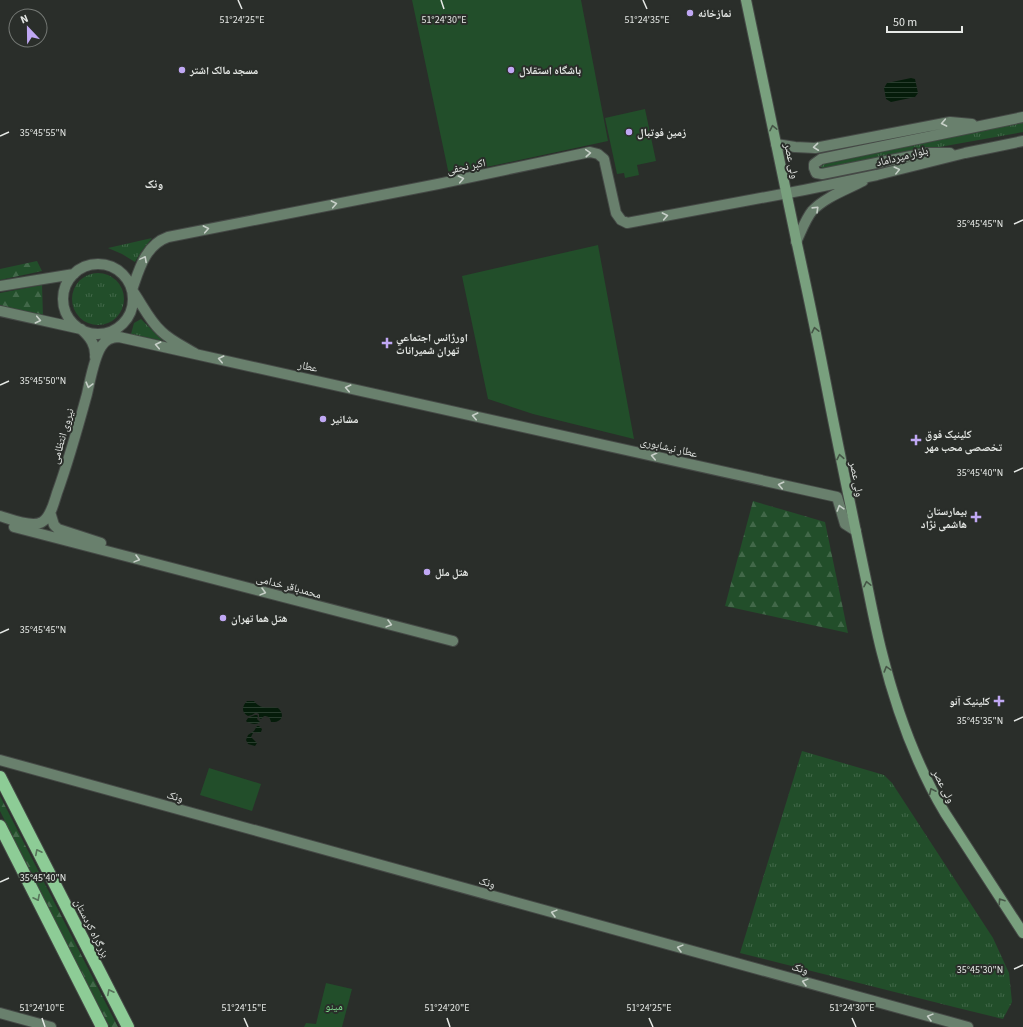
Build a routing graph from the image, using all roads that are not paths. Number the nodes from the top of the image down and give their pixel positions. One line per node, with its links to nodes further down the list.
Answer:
1 (746, 0): 5 (main road, ولی عصر, one-way to 1)
2 (1023, 117): 3 (main road, بلوار میرداماد)
3 (982, 125): 5 (main road, one-way to 5); 6 (main road, بلوار میرداماد)
4 (1023, 141): 6 (main road, بلوار میرداماد)
5 (776, 144): 8 (main road, ولی عصر)
6 (965, 153): 7 (main road, بلوار میرداماد, one-way to 6)
7 (877, 175): 8 (main road, بلوار میرداماد); 9 (main road, one-way to 7)
8 (787, 196): 9 (main road, ولی عصر); 12 (main road, اکبر نجفی, one-way to 8)
9 (796, 242): 22 (main road, ولی عصر, one-way to 9)
10 (74, 274): 11 (main road); 12 (main road); 14 (main road)
11 (0, 286)
12 (132, 290): 14 (main road); 16 (main road)
13 (0, 311): 14 (main road, one-way to 14)
14 (81, 329): 17 (main road, نیروی انتظامی)
15 (100, 348): 16 (main road, عطار, one-way to 15); 17 (main road, نیروی انتظامی)
16 (196, 354): 18 (main road, عطار, one-way to 16)
17 (94, 365): 19 (main road, نیروی انتظامی, one-way to 19)
18 (513, 425): 22 (main road, عطار نیشابوری, one-way to 18)
19 (50, 512): 20 (main road); 23 (main road, محمدباقر خدامی)
20 (0, 516)
21 (0, 523): 23 (main road, محمدباقر خدامی)
22 (856, 531): 28 (main road, ولی عصر, one-way to 22)
23 (119, 554): 24 (main road, محمدباقر خدامی, one-way to 24)
24 (453, 641)
25 (0, 760): 33 (main road, ونک, one-way to 25)
26 (0, 777): 32 (highway, بزرگراه کردستان, one-way to 26)
27 (0, 826): 31 (highway, one-way to 31)
28 (1023, 933)
29 (0, 1013): 30 (main road)
30 (51, 1027)
31 (102, 1027)
32 (128, 1027)
33 (968, 1027)

